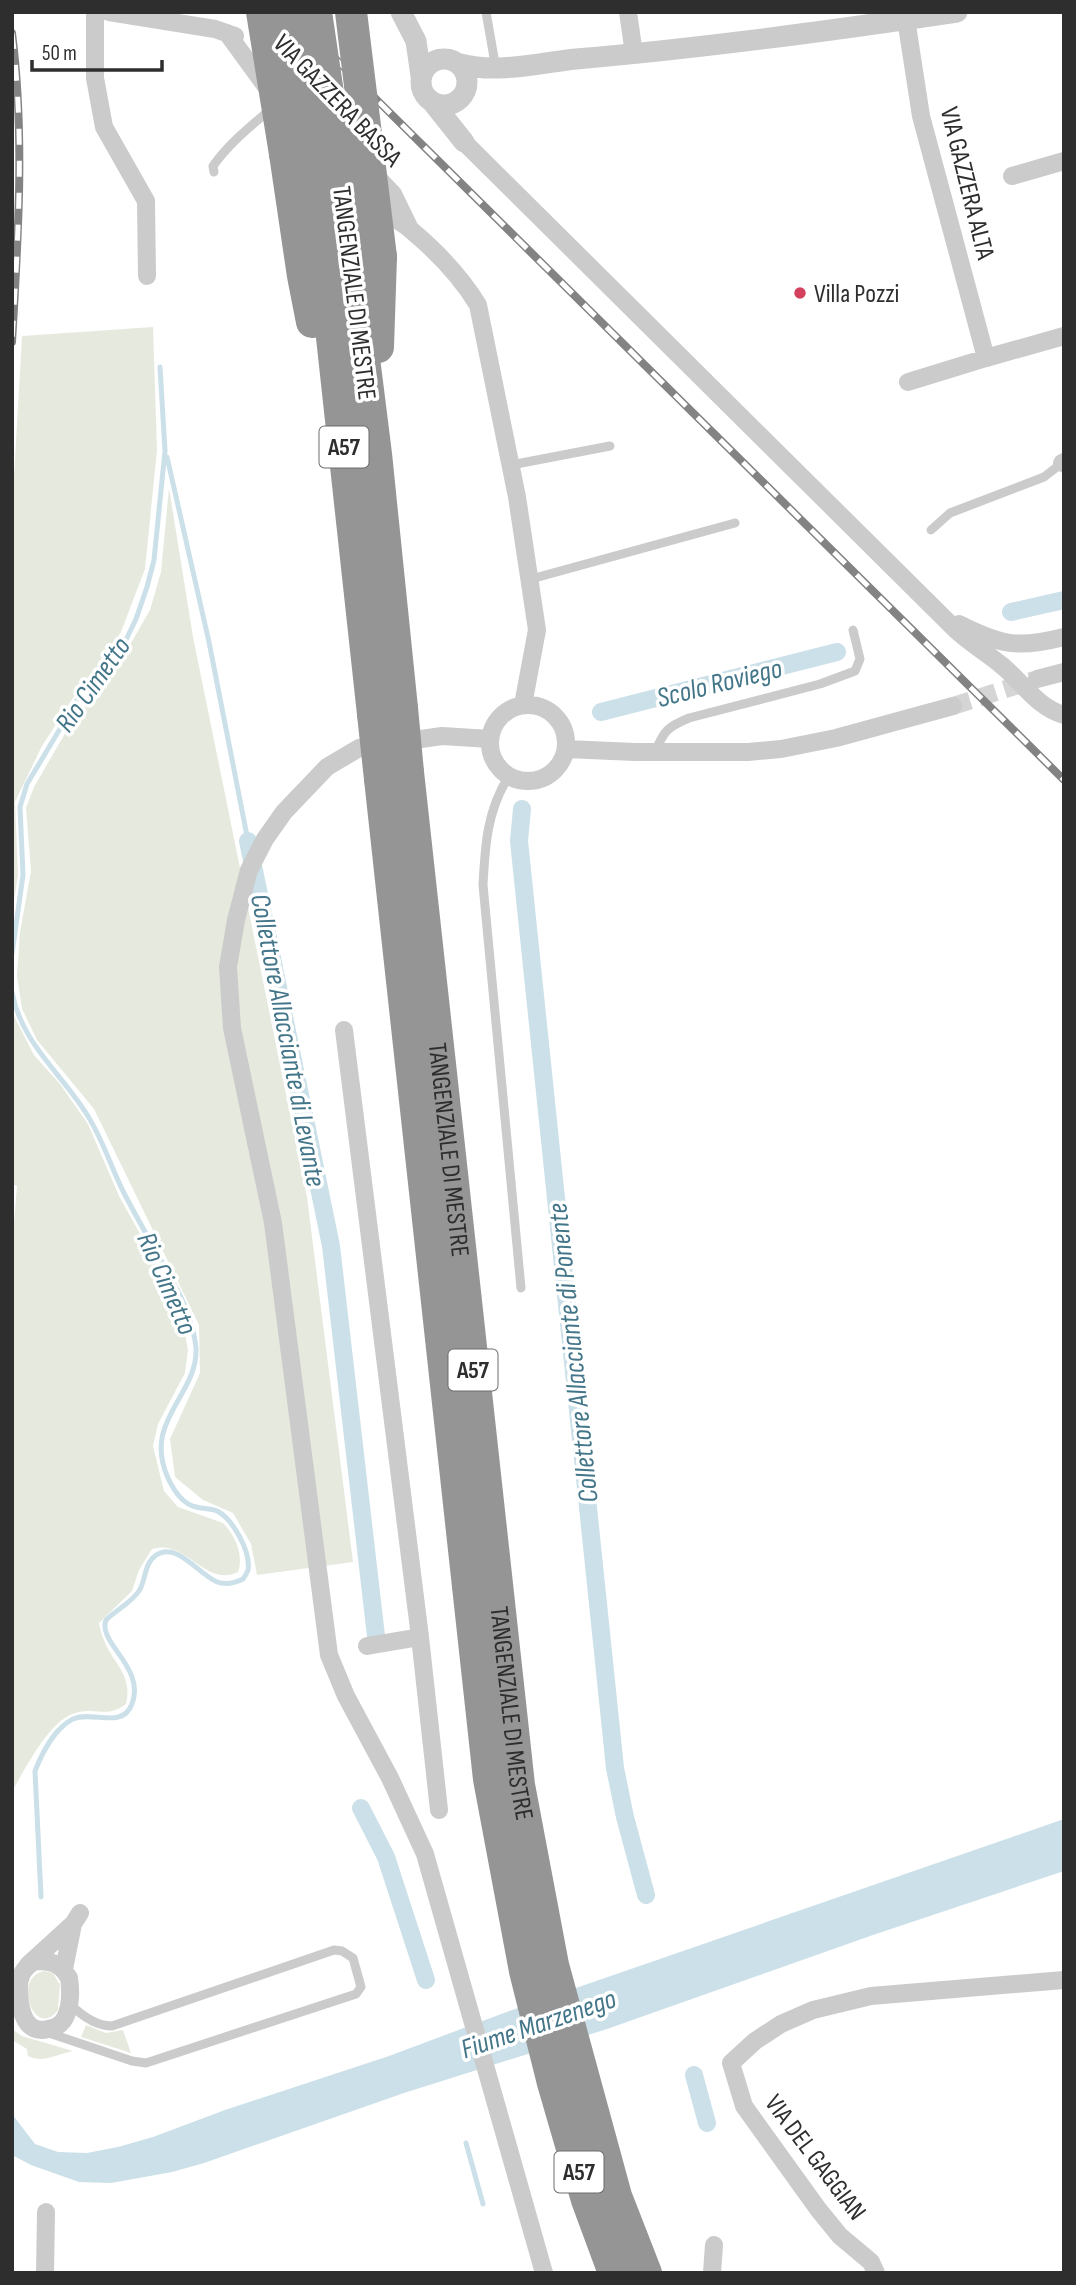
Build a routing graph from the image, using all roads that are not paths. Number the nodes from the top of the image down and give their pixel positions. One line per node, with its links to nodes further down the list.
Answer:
1 (95, 12): 26 (street)
2 (109, 12): 12 (street)
3 (262, 12): 34 (highway, A57, bridge)
4 (289, 12): 34 (highway, TANGENZIALE DI MESTRE / A57, bridge)
5 (316, 12): 31 (highway, TANGENZIALE DI MESTRE / A57, bridge)
6 (351, 12): 31 (highway, A57, bridge)
7 (401, 12): 13 (street)
8 (485, 12): 16 (lane)
9 (628, 12): 14 (street)
10 (957, 12): 11 (street)
11 (906, 19): 14 (street); 28 (street, VIA GAZZERA ALTA)
12 (227, 33): 19 (street, VIA GAZZERA BASSA); 25 (street, VIA GAZZERA BASSA)
13 (416, 41): 15 (street); 17 (street)
14 (634, 54): 16 (street)
15 (452, 61): 16 (street); 17 (street); 18 (street)
16 (495, 69): 18 (street)
17 (421, 76): 20 (street)
18 (463, 95): 20 (street); 21 (street)
19 (279, 102): 23 (lane); 25 (street, VIA GAZZERA BASSA)
20 (433, 103): 21 (street)
21 (464, 142): 38 (street)
22 (1064, 161): 24 (street)
23 (214, 172)
24 (1012, 176)
25 (410, 229): 33 (street, VIA GAZZERA BASSA)
26 (147, 276)
27 (1064, 337): 28 (street)
28 (986, 358): 29 (street)
29 (908, 382)
30 (610, 446): 33 (lane)
31 (376, 454): 45 (highway, TANGENZIALE DI MESTRE / A57)
32 (1063, 463): 36 (lane)
33 (511, 465): 37 (street, VIA GAZZERA BASSA)
34 (352, 508): 45 (highway, TANGENZIALE DI MESTRE / A57)
35 (735, 523): 37 (lane)
36 (931, 530)
37 (531, 579): 43 (street, VIA GAZZERA BASSA)
38 (946, 618): 40 (street); 46 (street)
39 (853, 630): 49 (lane)
40 (1064, 637)
41 (1064, 672): 42 (street)
42 (1037, 679)
43 (523, 705): 47 (street); 48 (street)
44 (953, 706): 49 (street)
45 (387, 711): 63 (highway, TANGENZIALE DI MESTRE / A57, bridge)
46 (1064, 715)
47 (490, 739): 50 (street); 65 (street)
48 (566, 749): 49 (street); 50 (street)
49 (655, 752)
50 (509, 776): 52 (lane)
51 (344, 1030): 53 (street)
52 (521, 1288)
53 (420, 1637): 54 (street); 55 (street)
54 (367, 1646)
55 (439, 1810)
56 (28, 1965): 57 (street); 57 (street); 60 (street)
57 (64, 1969): 59 (street)
58 (1064, 1980): 67 (street, VIA DEL GAGGIAN)
59 (68, 2003): 60 (street); 60 (lane)
60 (41, 2031)
61 (46, 2212): 64 (street)
62 (714, 2245): 66 (street)
63 (627, 2264)
64 (46, 2273)
65 (544, 2273)
66 (712, 2273)
67 (876, 2273)

